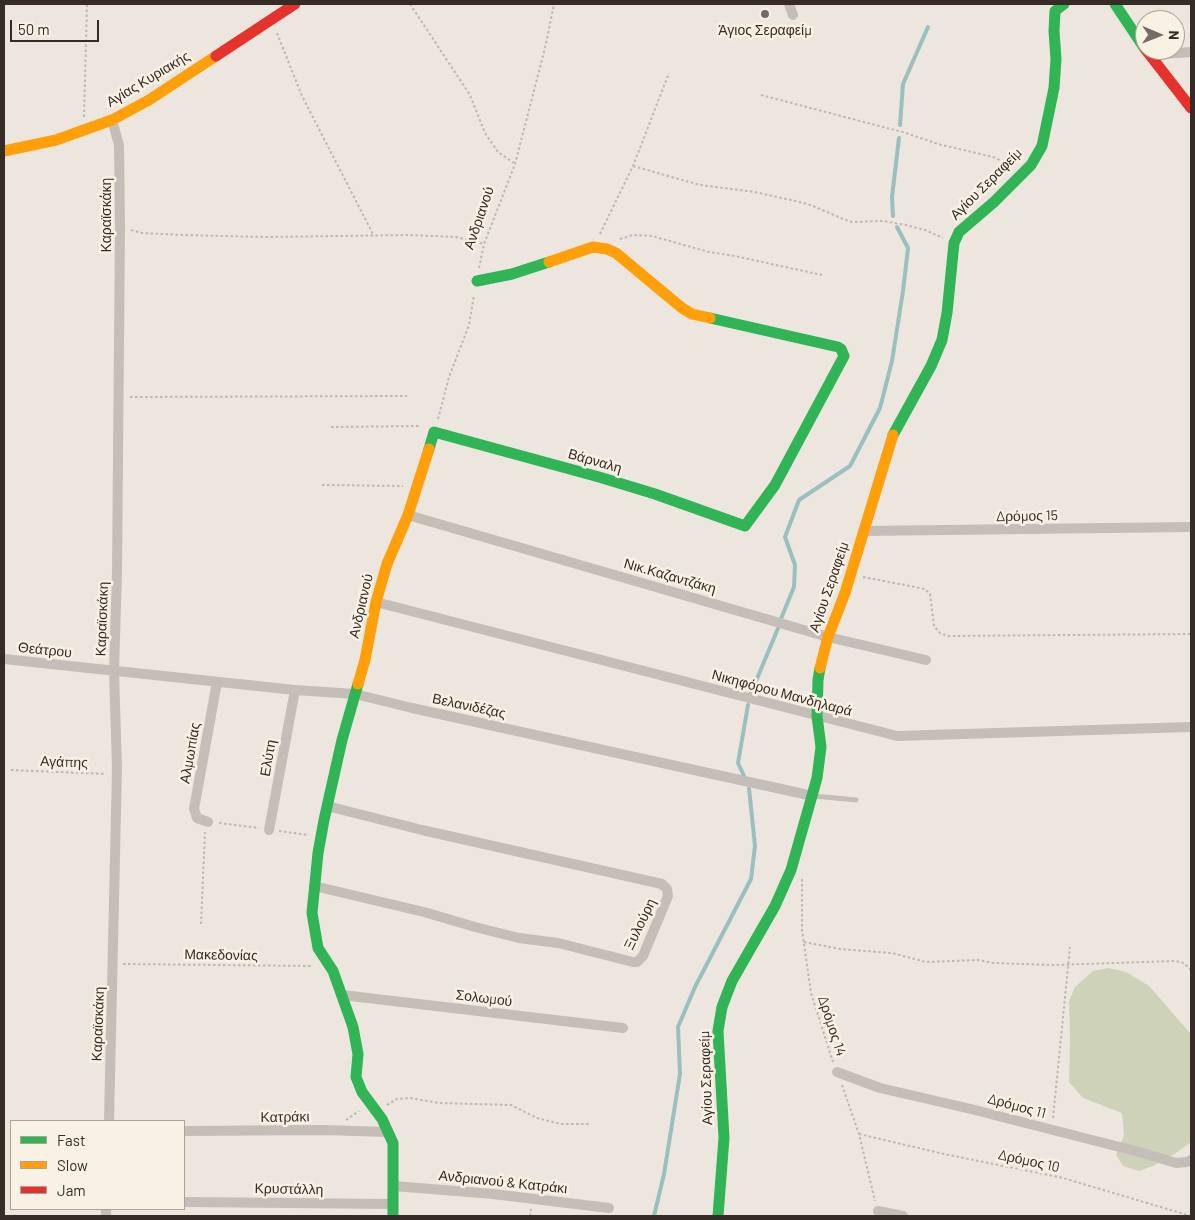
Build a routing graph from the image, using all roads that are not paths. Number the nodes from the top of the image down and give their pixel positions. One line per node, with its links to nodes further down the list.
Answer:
1 (295, 4): 9 (street, Αγίας Κυριακής)
2 (789, 4): 5 (street)
3 (1064, 4): 15 (street, Αγίου Σεραφείμ)
4 (1115, 4): 6 (street)
5 (793, 15)
6 (1135, 33)
7 (1154, 60): 8 (street)
8 (1191, 108)
9 (112, 120): 10 (street, Αγίας Κυριακής); 20 (street, Καραϊσκάκη)
10 (4, 151)
11 (477, 281): 12 (street, Βάρναλη)
12 (434, 432): 13 (street, Ανδριανού)
13 (408, 515): 16 (street, Ανδριανού); 17 (street, Νικ.Καζαντζάκη)
14 (1191, 527): 15 (street, Δρόμος 15)
15 (863, 531): 17 (street, Αγίου Σεραφείμ)
16 (376, 602): 23 (street, Ανδριανού); 24 (street, Νικηφόρου Μανδηλαρά)
17 (828, 636): 19 (street, Νικ.Καζαντζάκη); 24 (street, Αγίου Σεραφείμ)
18 (4, 659): 20 (street, Θεάτρου)
19 (926, 660)
20 (114, 671): 21 (street, Βελανιδέζας); 35 (street, Καραϊσκάκη)
21 (216, 682): 22 (street, Βελανιδέζας); 29 (street, Αλμωπίας)
22 (295, 690): 23 (street, Βελανιδέζας); 30 (street, Ελύτη)
23 (355, 694): 26 (street, Βελανιδέζας); 28 (street, Ανδριανού)
24 (817, 716): 25 (street, Νικηφόρου Μανδηλαρά); 26 (street, Αγίου Σεραφείμ)
25 (1191, 727)
26 (814, 796): 27 (lane); 45 (street, Αγίου Σεραφείμ)
27 (856, 800)
28 (326, 806): 31 (street, Ανδριανού); 31 (street, Ξυλούρη)
29 (208, 822)
30 (269, 830)
31 (314, 886): 32 (street, Ανδριανού)
32 (342, 995): 33 (street, Σολωμού); 37 (street, Ανδριανού)
33 (623, 1028)
34 (837, 1072): 38 (street, Δρόμος 11)
35 (109, 1120)
36 (185, 1131): 37 (street, Κατράκι)
37 (388, 1132): 39 (street, Ανδριανού)
38 (1191, 1160)
39 (394, 1186): 41 (street, Ανδριανού); 42 (street, Ανδριανού & Κατράκι)
40 (185, 1202): 41 (street, Κρυστάλλη)
41 (393, 1204): 44 (street, Ανδριανού)
42 (609, 1208)
43 (878, 1211): 46 (street)
44 (393, 1216)
45 (718, 1216)
46 (903, 1216)

